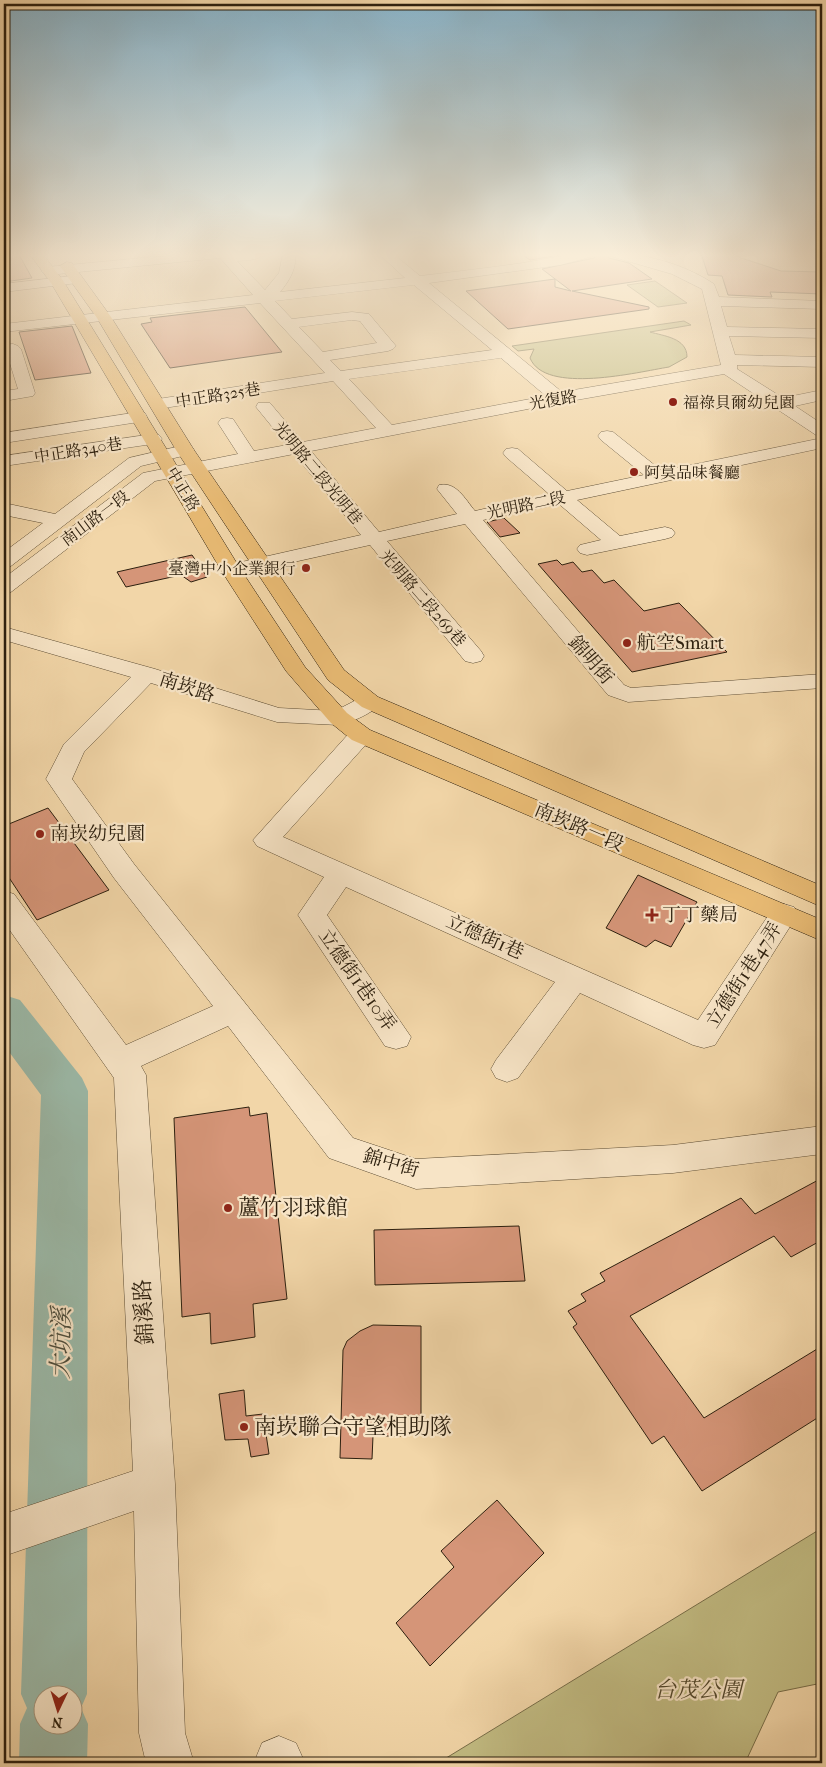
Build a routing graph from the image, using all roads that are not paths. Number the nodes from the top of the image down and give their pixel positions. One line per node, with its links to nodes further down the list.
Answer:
1 (89, 335): 19 (main road, 中正路)
2 (115, 335): 15 (main road, 中正路)
3 (300, 335): 9 (street)
4 (379, 335): 9 (street)
5 (483, 335): 8 (street)
6 (720, 335): 11 (street)
7 (4, 350): 18 (street)
8 (504, 353): 12 (street, 中正路325巷); 14 (street)
9 (320, 357): 12 (street)
10 (822, 362): 11 (street, 光復路)
11 (727, 364): 14 (street, 光復路); 16 (street)
12 (337, 376): 15 (street, 中正路325巷); 21 (street)
13 (822, 395): 16 (street)
14 (559, 398): 21 (street, 光復路)
15 (158, 404): 26 (main road, 中正路)
16 (780, 404): 23 (street)
17 (264, 407): 25 (street, 光明路二段光明巷)
18 (13, 413): 19 (street)
19 (139, 417): 24 (main road, 中正路)
20 (227, 423): 28 (street)
21 (388, 431): 25 (street, 光復路)
22 (607, 436): 32 (street)
23 (820, 444): 32 (street, 光明路二段)
24 (157, 446): 26 (street, 南山路一段); 29 (street, 中正路340巷); 31 (main road, 中正路); 37 (street, 南山路一段)
25 (299, 448): 28 (street, 光復路); 39 (street, 光明路二段光明巷)
26 (185, 450): 30 (main road, 中正路)
27 (512, 453): 34 (street)
28 (249, 458): 30 (street, 光復路)
29 (4, 461)
30 (196, 468): 31 (street, 南山路一段); 43 (main road, 中正路)
31 (173, 472): 44 (main road, 中正路); 45 (street, 南山路一段)
32 (659, 478): 34 (street, 光明路二段)
33 (446, 489): 36 (street, 錦明街)
34 (563, 497): 36 (street, 光明路二段); 40 (street)
35 (4, 509): 37 (street)
36 (470, 518): 39 (street, 光明路二段); 49 (street, 錦明街)
37 (57, 520): 42 (street, 南山路一段)
38 (665, 533): 40 (street)
39 (373, 539): 43 (street, 光明路二段); 47 (street, 光明路二段269巷)
40 (616, 543): 41 (street)
41 (588, 549)
42 (4, 562)
43 (260, 564): 44 (street, 光明路二段); 50 (main road, 中正路)
44 (231, 570): 51 (main road, 中正路)
45 (4, 588)
46 (4, 633): 48 (street, 南崁路)
47 (473, 656)
48 (147, 674): 51 (street, 南崁路); 59 (street, 錦中街)
49 (822, 681)
50 (370, 702): 51 (street); 54 (main road, 南崁路一段)
51 (339, 718): 52 (main road, 南崁路一段)
52 (360, 734): 53 (street, 立德街1巷); 56 (main road, 南崁路一段)
53 (341, 874): 58 (street, 立德街1巷); 61 (street, 立德街1巷10弄)
54 (822, 897)
55 (4, 901): 62 (street, 錦溪路)
56 (784, 914): 57 (main road, 南崁路一段); 60 (street, 立德街1巷47弄)
57 (822, 931)
58 (575, 977): 60 (street, 立德街1巷); 63 (street)
59 (233, 1010): 62 (street); 64 (street, 錦中街)
60 (704, 1036)
61 (396, 1037)
62 (120, 1062): 65 (street, 錦溪路)
63 (507, 1069)
64 (822, 1140)
65 (154, 1484): 66 (street); 67 (street, 錦溪路)
66 (4, 1535)
67 (170, 1763)

